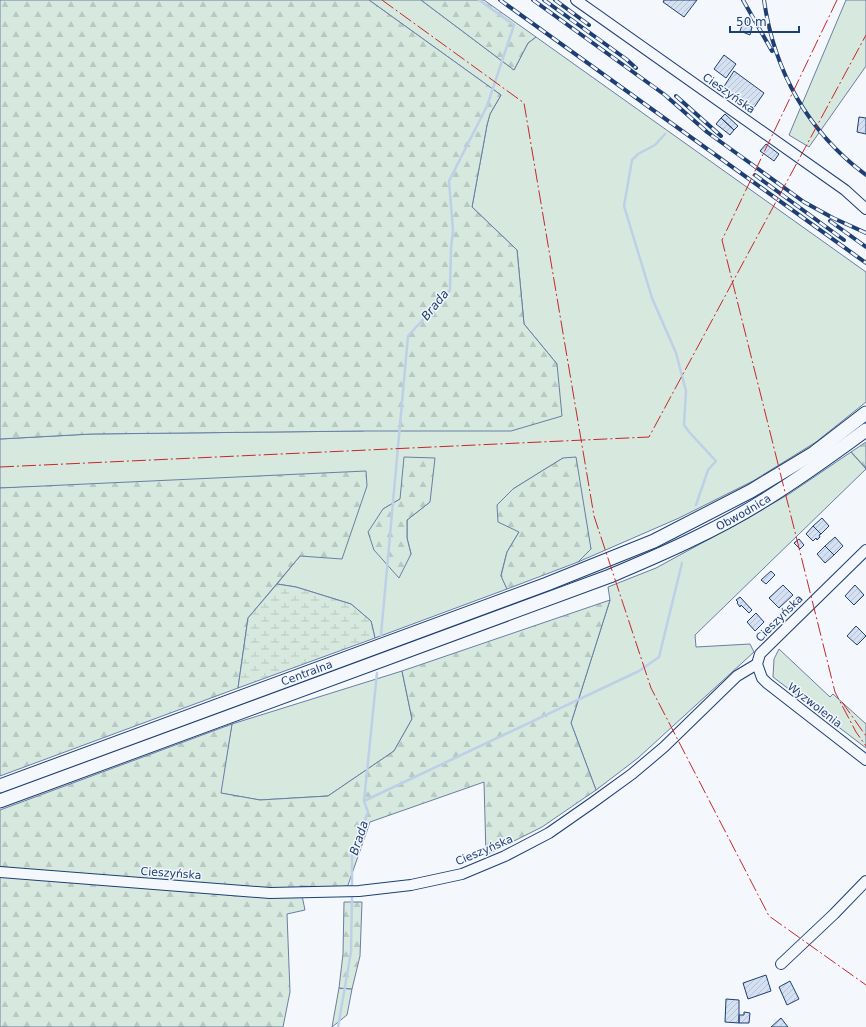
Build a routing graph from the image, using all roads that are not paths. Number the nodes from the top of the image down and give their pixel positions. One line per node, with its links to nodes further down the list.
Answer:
1 (576, 0): 2 (street, Cieszyńska)
2 (866, 209)
3 (866, 413): 6 (main road, Obwodnica)
4 (866, 430): 7 (main road, Obwodnica)
5 (866, 550): 8 (street, Cieszyńska)
6 (613, 559): 10 (main road, Centralna)
7 (610, 576): 11 (main road, Centralna)
8 (757, 664): 9 (street, Wyzwolenia); 12 (street, Cieszyńska)
9 (866, 760)
10 (0, 786)
11 (0, 802)
12 (0, 872)
13 (866, 881): 14 (street)
14 (781, 964)

